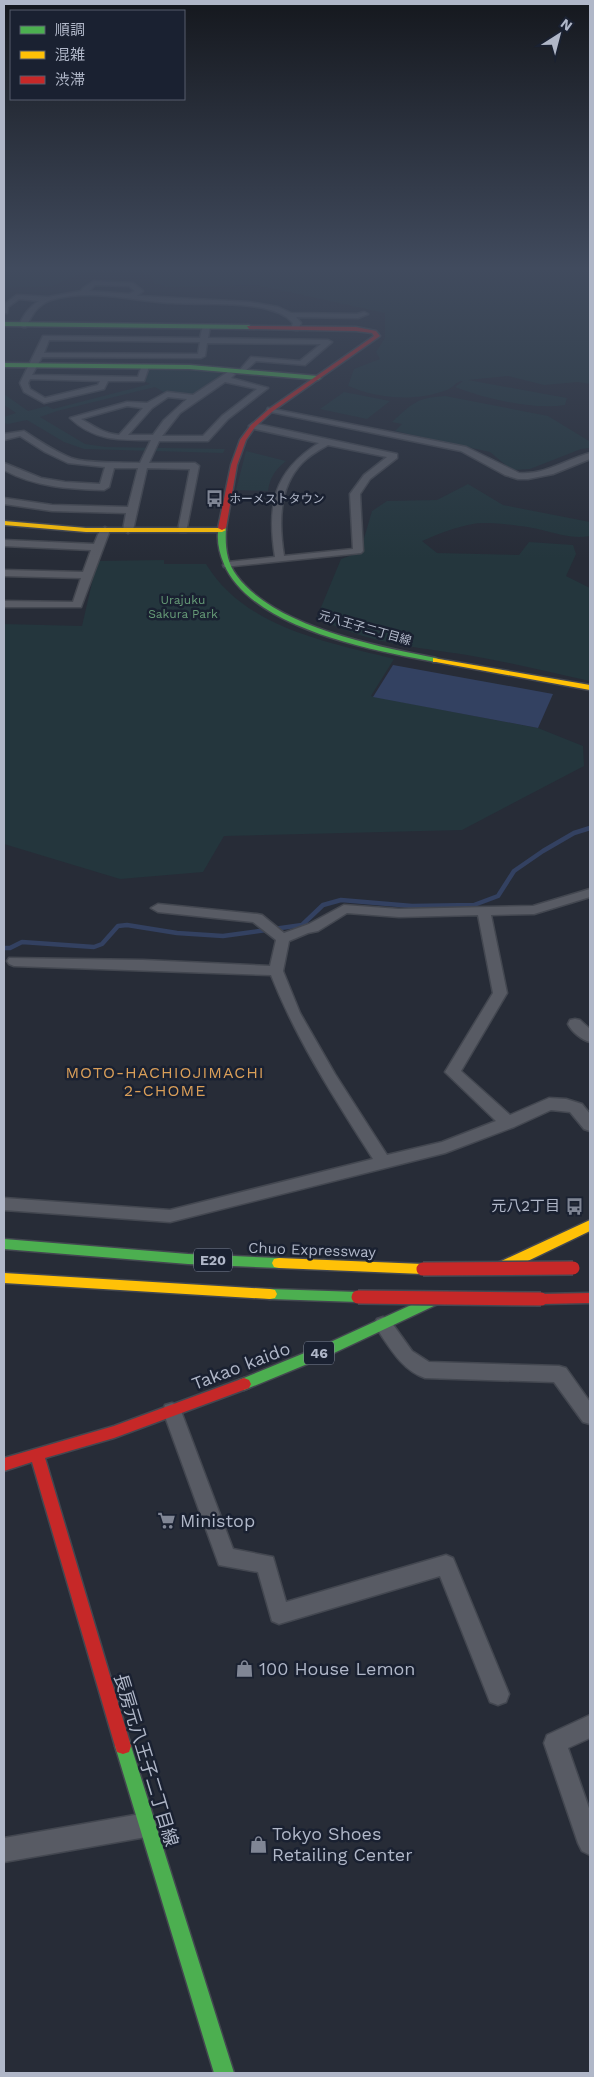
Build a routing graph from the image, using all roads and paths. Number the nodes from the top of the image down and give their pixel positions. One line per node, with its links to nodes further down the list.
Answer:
1 (34, 365): 7 (street)
2 (113, 365): 5 (main road)
3 (246, 365): 6 (street)
4 (336, 365): 9 (main road, 元八王子二丁目線)
5 (145, 367): 6 (main road); 8 (street)
6 (240, 370): 9 (main road); 10 (street)
7 (27, 378): 8 (street); 8 (street)
8 (105, 378)
9 (318, 378): 13 (main road, 元八王子二丁目線)
10 (224, 379): 11 (street); 17 (street)
11 (194, 398): 12 (street); 17 (street)
12 (149, 406): 16 (street); 16 (street)
13 (271, 410): 14 (main road, 元八王子二丁目線); 19 (street)
14 (253, 426): 18 (street); 30 (main road, 元八王子二丁目線)
15 (4, 437): 20 (street)
16 (121, 438): 17 (street)
17 (156, 438): 21 (street)
18 (326, 442): 33 (street); 33 (street)
19 (590, 456)
20 (110, 465): 21 (street); 23 (street)
21 (145, 465): 25 (street); 29 (street)
22 (4, 466): 23 (street)
23 (100, 498): 24 (street); 25 (street)
24 (4, 501)
25 (131, 510): 28 (street)
26 (4, 523): 27 (main road)
27 (105, 530): 28 (main road); 32 (street)
28 (128, 530): 29 (main road)
29 (183, 530): 30 (main road)
30 (222, 530): 34 (main road, 元八王子二丁目線)
31 (4, 543): 32 (street)
32 (97, 547): 36 (street)
33 (280, 560): 34 (street)
34 (228, 565): 38 (main road, 元八王子二丁目線)
35 (4, 573): 36 (street)
36 (88, 575): 37 (street)
37 (4, 604)
38 (590, 688)
39 (590, 893): 41 (street)
40 (158, 908): 42 (street)
41 (484, 912): 42 (street); 47 (street)
42 (279, 936): 44 (street)
43 (9, 961): 44 (street)
44 (276, 971): 49 (street)
45 (575, 1024): 46 (street)
46 (589, 1034)
47 (508, 1123): 48 (street); 49 (street)
48 (590, 1125)
49 (382, 1162): 50 (street)
50 (4, 1204)
51 (590, 1225): 56 (main road, Takao kaido / 46)
52 (4, 1244): 53 (main road, Chuo Expressway / E20, bridge)
53 (577, 1268)
54 (4, 1278): 55 (main road, E20, bridge)
55 (590, 1298)
56 (383, 1324): 57 (main road, Takao kaido / 46); 58 (street)
57 (172, 1411): 59 (main road, Takao kaido / 46); 61 (street)
58 (590, 1416)
59 (37, 1456): 60 (main road, Takao kaido / 46); 63 (main road, 長房元八王子二丁目線)
60 (4, 1464)
61 (498, 1694)
62 (590, 1726): 64 (street)
63 (146, 1825): 65 (street); 66 (main road, 長房元八王子二丁目線)
64 (590, 1843)
65 (4, 1850)
66 (224, 2073)

